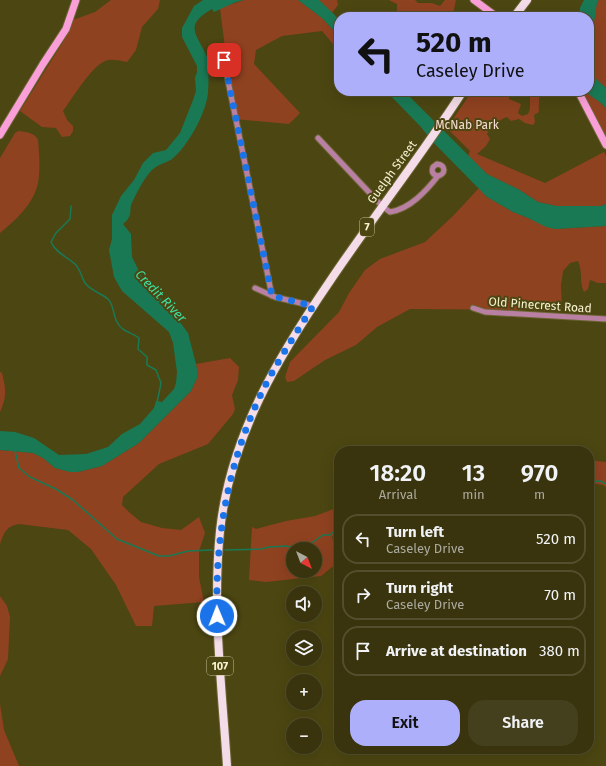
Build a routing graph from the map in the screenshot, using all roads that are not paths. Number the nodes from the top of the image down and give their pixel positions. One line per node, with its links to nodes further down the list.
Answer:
1 (76, 0): 9 (main road)
2 (474, 0): 4 (main road)
3 (527, 0): 5 (main road)
4 (490, 12)
5 (518, 12)
6 (224, 60): 15 (street)
7 (460, 96): 13 (main road, Guelph Street / 7)
8 (581, 96): 11 (main road)
9 (0, 135)
10 (318, 138): 13 (street)
11 (606, 145)
12 (438, 176): 13 (street)
13 (382, 206): 16 (main road, Guelph Street / 7)
14 (255, 288): 15 (street)
15 (272, 296): 16 (street)
16 (313, 306): 19 (main road, 7)
17 (473, 308): 18 (street, Old Pinecrest Road)
18 (606, 319)
19 (282, 354): 20 (main road, 107)
20 (227, 766)

